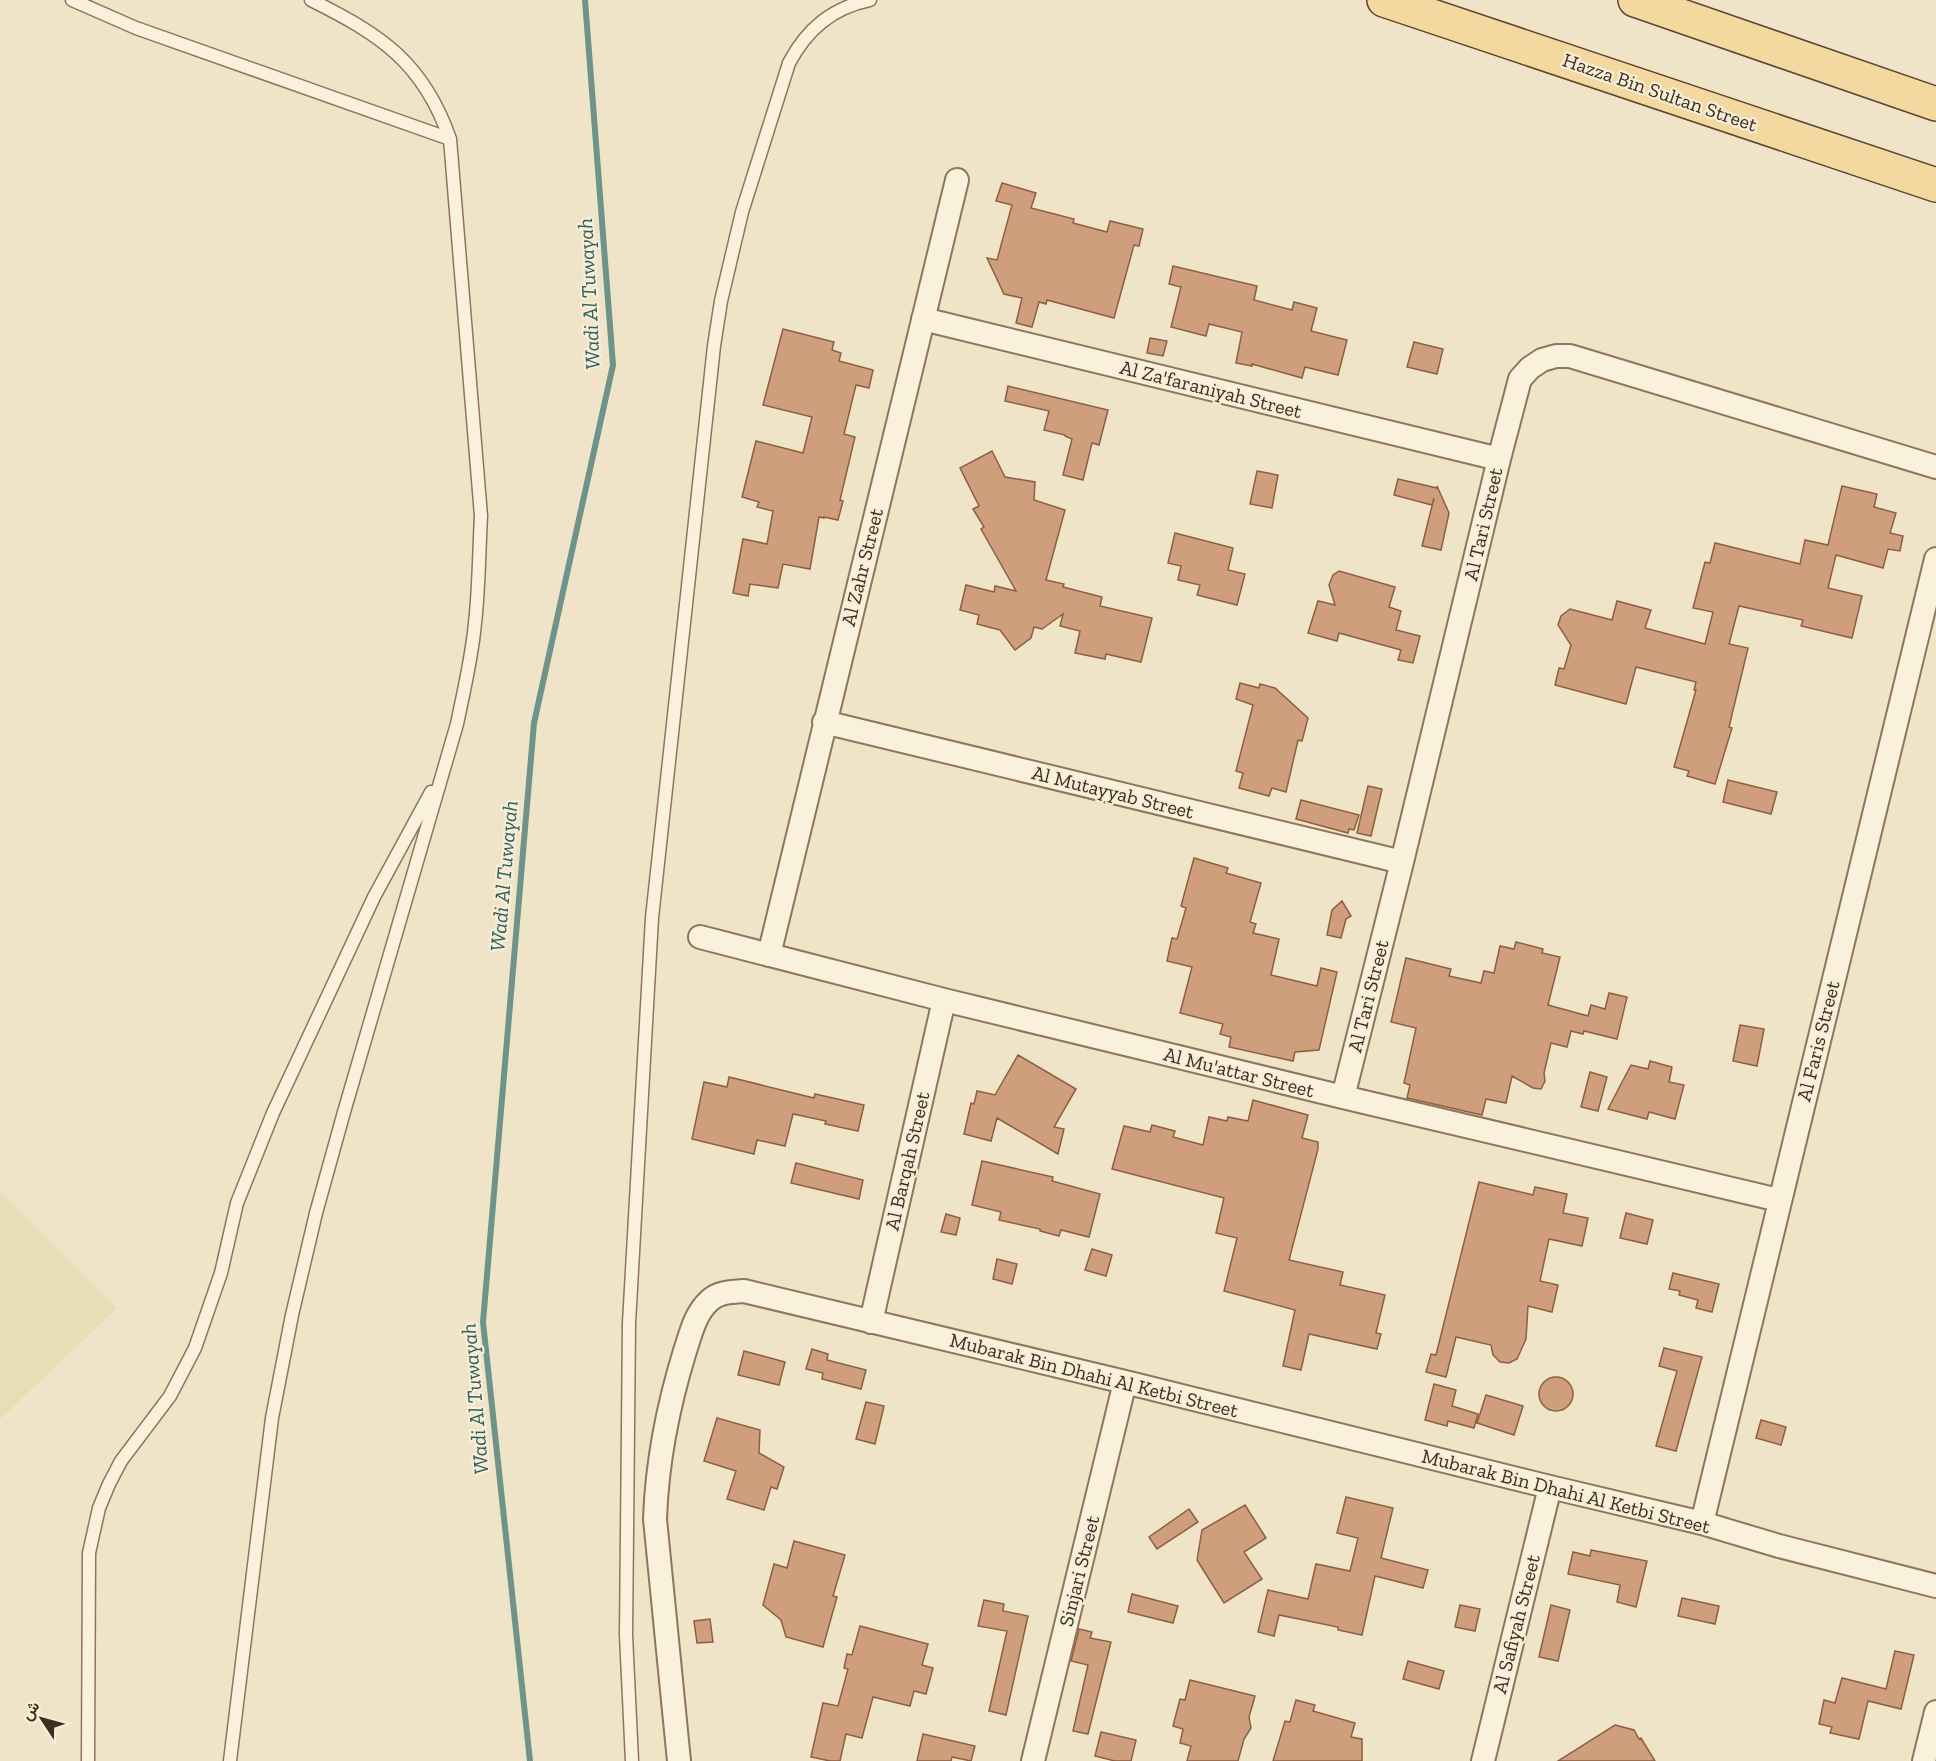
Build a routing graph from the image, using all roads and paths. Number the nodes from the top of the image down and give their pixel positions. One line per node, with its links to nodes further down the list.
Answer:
1 (72, 0): 7 (lane)
2 (311, 0): 7 (lane)
3 (870, 0): 31 (lane)
4 (1384, 0): 9 (main road, Hazza Bin Sultan Street)
5 (1635, 0): 6 (main road)
6 (1936, 104)
7 (450, 139): 16 (lane)
8 (957, 180): 11 (street, Al Zahr Street)
9 (1921, 180): 10 (street)
10 (1936, 191)
11 (923, 319): 12 (street, Al Za'faraniyah Street); 15 (street, Al Zahr Street)
12 (1499, 459): 13 (street, Al Tari Street); 17 (street, Al Tari Street)
13 (1936, 467)
14 (1936, 559): 22 (street, Al Faris Street)
15 (824, 722): 17 (street, Al Mutayyab Street); 19 (street, Al Zahr Street)
16 (442, 773): 29 (lane); 30 (lane)
17 (1402, 862): 21 (street, Al Tari Street)
18 (700, 937): 19 (street, Al Mu'attar Street)
19 (769, 955): 20 (street, Al Mu'attar Street)
20 (944, 1000): 21 (street, Al Mu'attar Street); 23 (street, Al Barqah Street)
21 (1343, 1097): 22 (street, Al Mu'attar Street)
22 (1779, 1200): 26 (street, Al Faris Street)
23 (871, 1322): 24 (street, Mubarak Bin Dhahi Al Ketbi Street); 32 (street, Mubarak Bin Dhahi Al Ketbi Street)
24 (1125, 1382): 25 (street, Mubarak Bin Dhahi Al Ketbi Street); 33 (street, Sinjari Street)
25 (1550, 1487): 26 (street, Mubarak Bin Dhahi Al Ketbi Street); 34 (street, Al Safiyah Street)
26 (1702, 1523): 27 (street, Mubarak Bin Dhahi Al Ketbi Street)
27 (1936, 1586)
28 (1936, 1712): 35 (street)
29 (88, 1761)
30 (230, 1761)
31 (632, 1761)
32 (679, 1761)
33 (1033, 1761)
34 (1483, 1761)
35 (1924, 1761)

